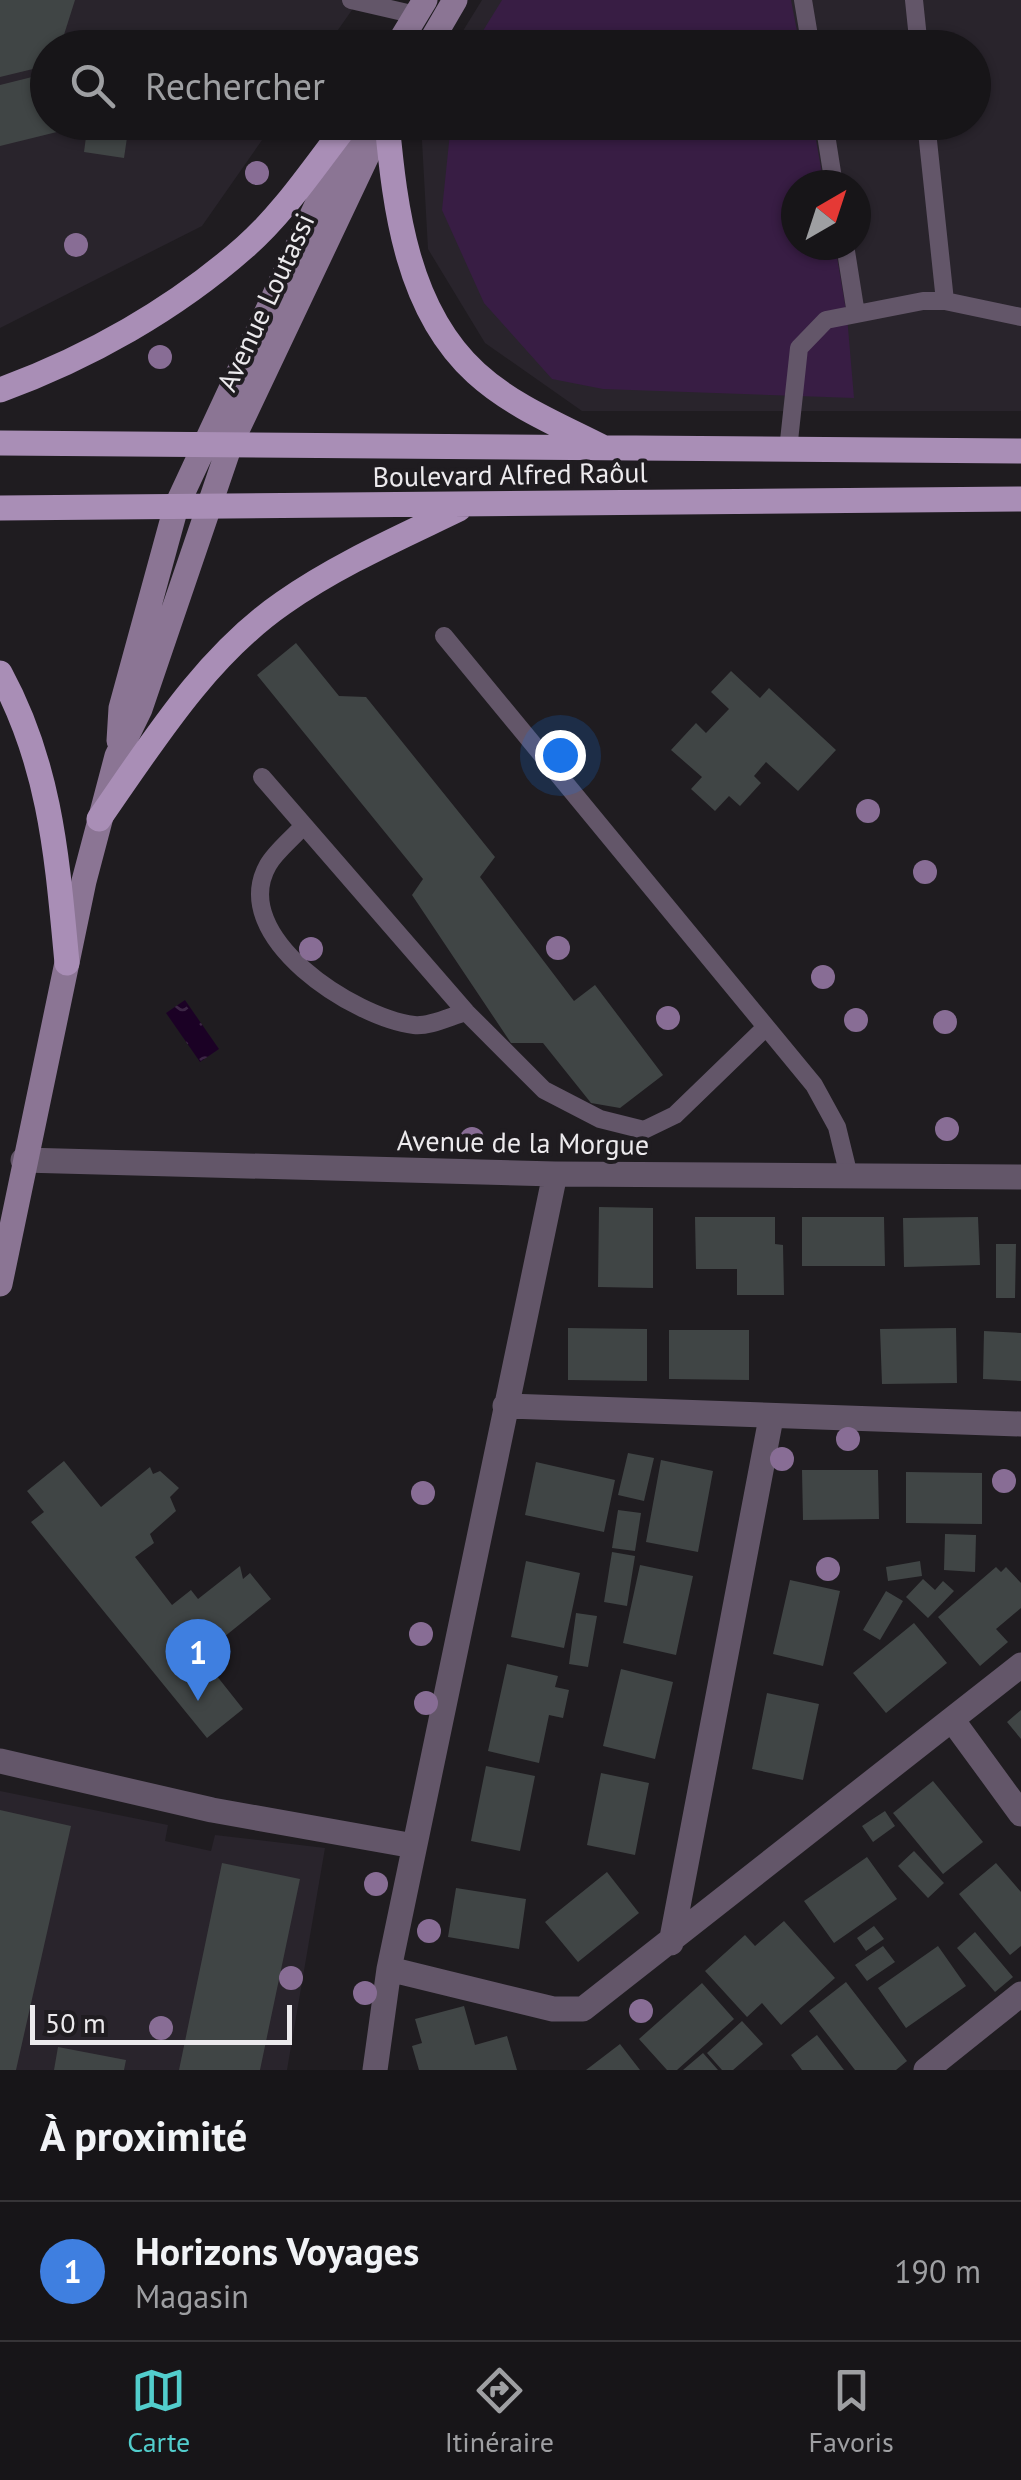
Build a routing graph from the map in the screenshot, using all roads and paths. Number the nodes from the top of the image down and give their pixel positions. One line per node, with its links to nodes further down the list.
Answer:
1 (351, 0): 5 (lane)
2 (455, 0): 7 (main road)
3 (803, 0): 8 (lane)
4 (914, 0): 9 (lane)
5 (421, 7): 6 (main road)
6 (407, 30)
7 (437, 30)
8 (808, 30)
9 (917, 30)
10 (337, 140): 21 (main road)
11 (344, 140): 23 (main road, Avenue Loutassi)
12 (376, 140): 24 (main road, Avenue Loutassi)
13 (387, 140): 25 (main road)
14 (827, 140): 16 (lane)
15 (928, 140): 18 (lane)
16 (832, 170)
17 (847, 260): 19 (lane)
18 (945, 301): 19 (lane); 20 (lane)
19 (856, 314): 26 (lane)
20 (1021, 318)
21 (0, 390)
22 (0, 443): 23 (main road)
23 (202, 444): 24 (main road); 30 (main road, Avenue Loutassi)
24 (230, 445): 25 (main road); 32 (main road, Avenue Loutassi)
25 (607, 450): 26 (main road)
26 (788, 450): 27 (main road)
27 (1021, 451)
28 (1021, 500): 29 (main road, Boulevard Alfred Raôul)
29 (470, 504): 32 (main road, Boulevard Alfred Raôul); 37 (main road)
30 (176, 507): 31 (main road, Boulevard Alfred Raôul); 32 (main road, Boulevard Alfred Raôul); 35 (main road, Avenue Loutassi)
31 (0, 508)
32 (205, 508): 35 (main road, Avenue Loutassi)
33 (444, 636): 41 (lane)
34 (0, 673): 39 (main road)
35 (118, 756): 37 (main road)
36 (262, 778): 38 (lane)
37 (99, 819): 39 (main road)
38 (304, 826): 40 (lane); 40 (lane)
39 (68, 962): 42 (main road)
40 (466, 1012): 41 (lane)
41 (766, 1027): 44 (lane)
42 (23, 1160): 43 (street, Avenue de la Morgue); 46 (main road)
43 (555, 1174): 44 (street, Avenue de la Morgue); 47 (street)
44 (849, 1176): 45 (street, Avenue de la Morgue)
45 (1021, 1177)
46 (0, 1284)
47 (505, 1406): 48 (street); 54 (street)
48 (771, 1418): 49 (street); 55 (street)
49 (1021, 1424)
50 (1021, 1665): 51 (street)
51 (953, 1721): 53 (street); 55 (street)
52 (0, 1761): 54 (street)
53 (1021, 1814)
54 (414, 1846): 56 (street)
55 (671, 1943): 56 (street)
56 (389, 1970): 59 (street)
57 (1021, 1994): 58 (street)
58 (929, 2069)
59 (375, 2070)

